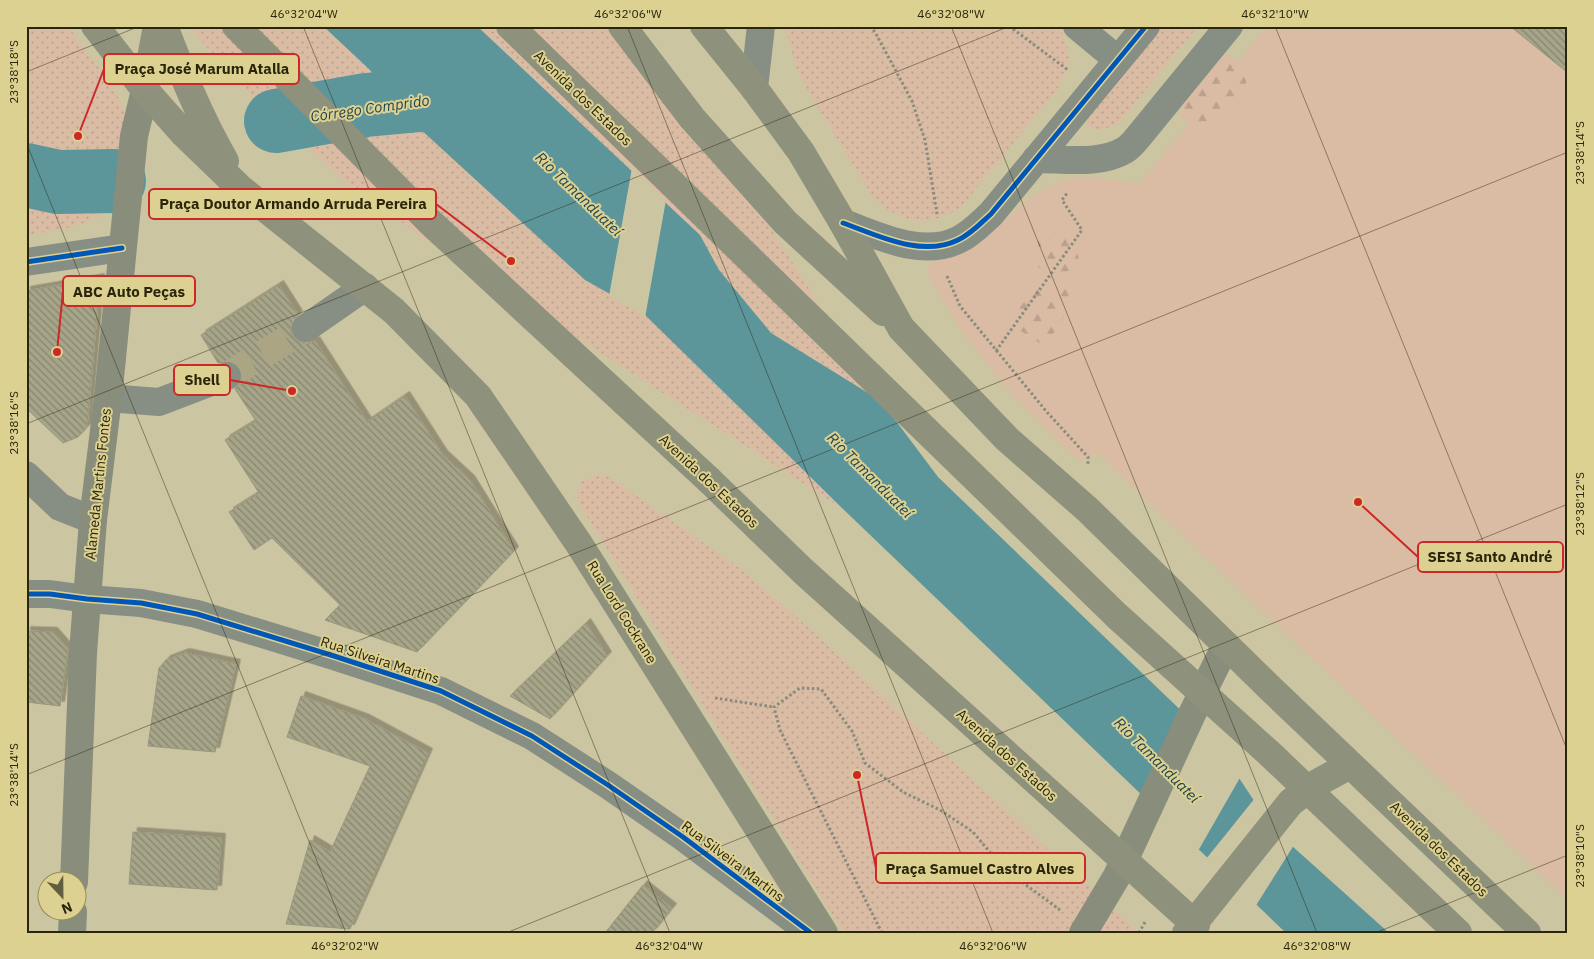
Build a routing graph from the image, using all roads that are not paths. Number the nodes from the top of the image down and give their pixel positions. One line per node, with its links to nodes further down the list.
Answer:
1 (95, 26): 14 (highway)
2 (157, 26): 14 (highway)
3 (164, 26): 16 (highway)
4 (236, 26): 36 (highway, Avenida dos Estados, bridge)
5 (510, 26): 37 (highway, Avenida dos Estados, bridge)
6 (622, 26): 22 (highway)
7 (761, 26): 13 (street)
8 (1077, 26): 12 (street)
9 (1229, 26): 15 (street)
10 (1142, 28): 12 (street)
11 (713, 32): 13 (highway, Avenida dos Estados)
12 (1118, 60): 15 (street)
13 (754, 88): 17 (highway, Avenida dos Estados)
14 (145, 90): 16 (highway); 18 (main road, Alameda Martins Fontes)
15 (1036, 159): 17 (street)
16 (241, 189): 20 (highway)
17 (843, 223): 22 (highway, Avenida dos Estados)
18 (122, 248): 19 (street); 24 (main road, Alameda Martins Fontes)
19 (26, 262)
20 (365, 287): 21 (street); 34 (highway, Rua Lord Cockrane)
21 (306, 328)
22 (901, 328): 29 (highway, Avenida dos Estados)
23 (227, 376): 24 (street)
24 (108, 398): 26 (main road, Alameda Martins Fontes)
25 (26, 475): 26 (street)
26 (93, 520): 28 (main road, Alameda Martins Fontes)
27 (26, 594): 28 (street, Rua Silveira Martins)
28 (87, 599): 31 (main road, Alameda Martins Fontes); 33 (street, Rua Silveira Martins)
29 (1226, 645): 30 (highway, Avenida dos Estados); 32 (main road)
30 (1350, 765): 35 (highway); 38 (highway, Avenida dos Estados)
31 (74, 872)
32 (1085, 931)
33 (810, 933)
34 (824, 933)
35 (1186, 933)
36 (1204, 933)
37 (1458, 933)
38 (1527, 933)

